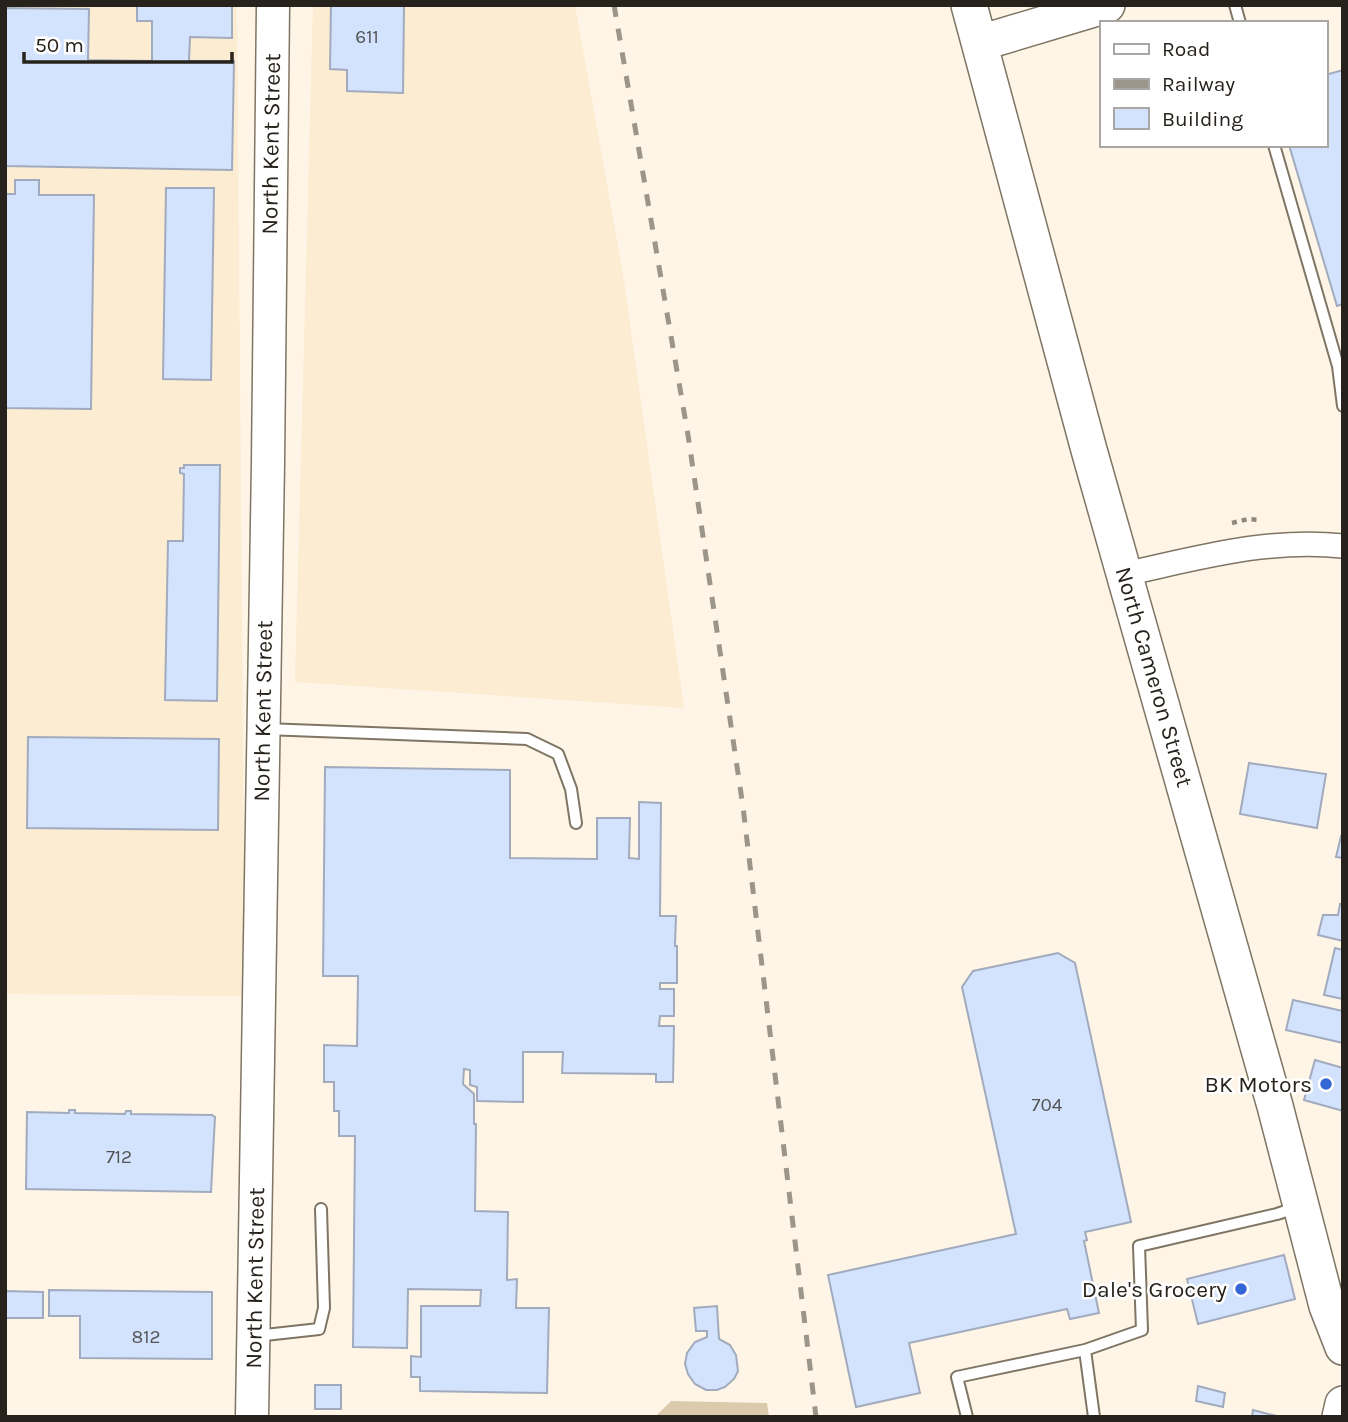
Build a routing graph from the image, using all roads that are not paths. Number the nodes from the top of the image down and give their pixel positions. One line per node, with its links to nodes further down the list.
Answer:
1 (273, 5): 9 (street, North Kent Street)
2 (969, 5): 4 (main road, North Cameron Street)
3 (1107, 5): 4 (main road)
4 (980, 43): 8 (main road, North Cameron Street)
5 (1275, 147): 6 (lane)
6 (1343, 406)
7 (1343, 546): 8 (street)
8 (1125, 574): 11 (main road, North Cameron Street)
9 (263, 729): 10 (lane); 14 (street, North Kent Street)
10 (576, 823)
11 (1301, 1206): 13 (main road, North Cameron Street); 16 (lane)
12 (321, 1209): 14 (lane)
13 (1333, 1294): 15 (main road, North Cameron Street)
14 (253, 1336): 18 (street, North Kent Street)
15 (1343, 1347)
16 (1085, 1350): 19 (lane); 20 (lane)
17 (1343, 1404): 21 (main road)
18 (252, 1417)
19 (967, 1417)
20 (1094, 1417)
21 (1340, 1417)

